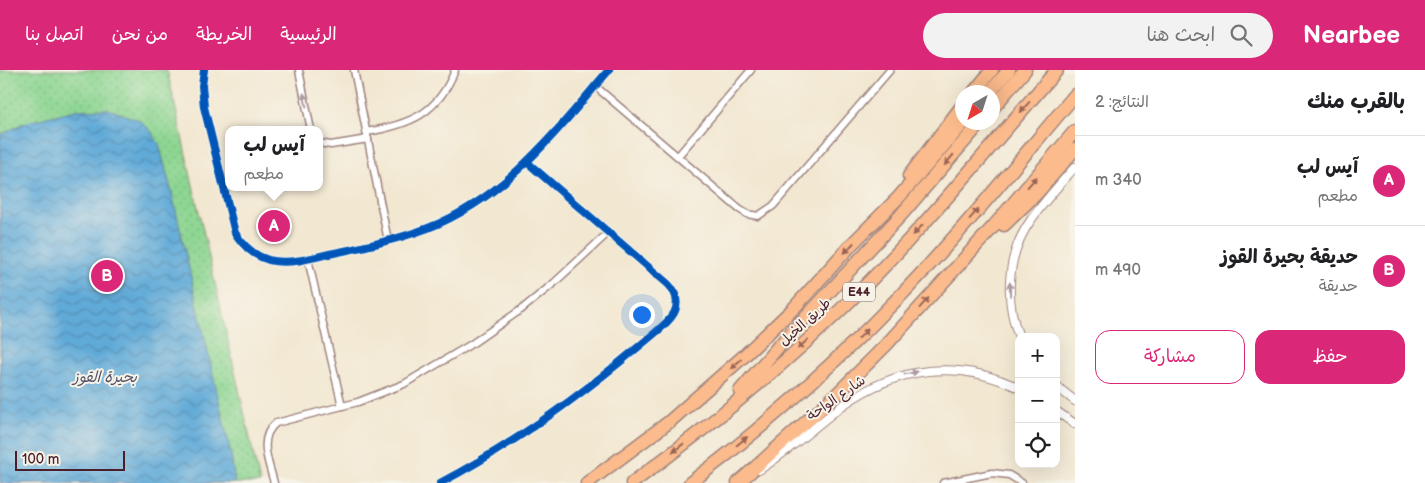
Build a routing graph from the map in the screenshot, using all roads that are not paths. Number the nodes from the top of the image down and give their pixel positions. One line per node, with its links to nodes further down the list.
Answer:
1 (204, 70): 28 (street)
2 (299, 70): 18 (street, one-way to 2)
3 (354, 70): 22 (street)
4 (455, 70): 22 (street)
5 (609, 70): 14 (street)
6 (751, 70): 25 (street)
7 (890, 70): 25 (street)
8 (992, 70): 12 (highway)
9 (1009, 70): 13 (highway)
10 (1025, 70): 16 (highway)
11 (1057, 70): 40 (highway, طريق الخيل / E44, one-way to 40)
12 (980, 85)
13 (996, 85)
14 (595, 86): 25 (street); 26 (street)
15 (1075, 95): 43 (highway, E44, one-way to 15)
16 (1000, 99)
17 (955, 115): 30 (highway)
18 (311, 126)
19 (957, 130): 30 (highway)
20 (974, 130): 40 (highway, one-way to 40)
21 (1075, 130): 33 (highway, one-way to 21)
22 (367, 136): 23 (street); 32 (street)
23 (323, 144)
24 (1075, 148): 33 (highway)
25 (678, 156)
26 (528, 163): 31 (street); 32 (street)
27 (1075, 167): 35 (street, one-way to 27)
28 (225, 190)
29 (225, 191): 34 (street)
30 (883, 213): 46 (highway, one-way to 46)
31 (609, 232): 39 (street); 45 (street)
32 (388, 241): 34 (street)
33 (964, 258): 50 (highway, one-way to 33)
34 (308, 259): 39 (street)
35 (1018, 333)
36 (1015, 386): 50 (street, شارع الواحة, one-way to 36)
37 (1060, 389): 38 (street)
38 (1075, 401)
39 (342, 406): 44 (street)
40 (725, 410): 47 (highway, طريق الخيل / E44, one-way to 47)
41 (1060, 415): 42 (street)
42 (1075, 424)
43 (725, 455): 48 (highway, E44); 49 (highway)
44 (274, 483)
45 (440, 483)
46 (586, 483)
47 (632, 483)
48 (690, 483)
49 (705, 483)
50 (738, 483)
51 (943, 483): 52 (street)
52 (1022, 483)

